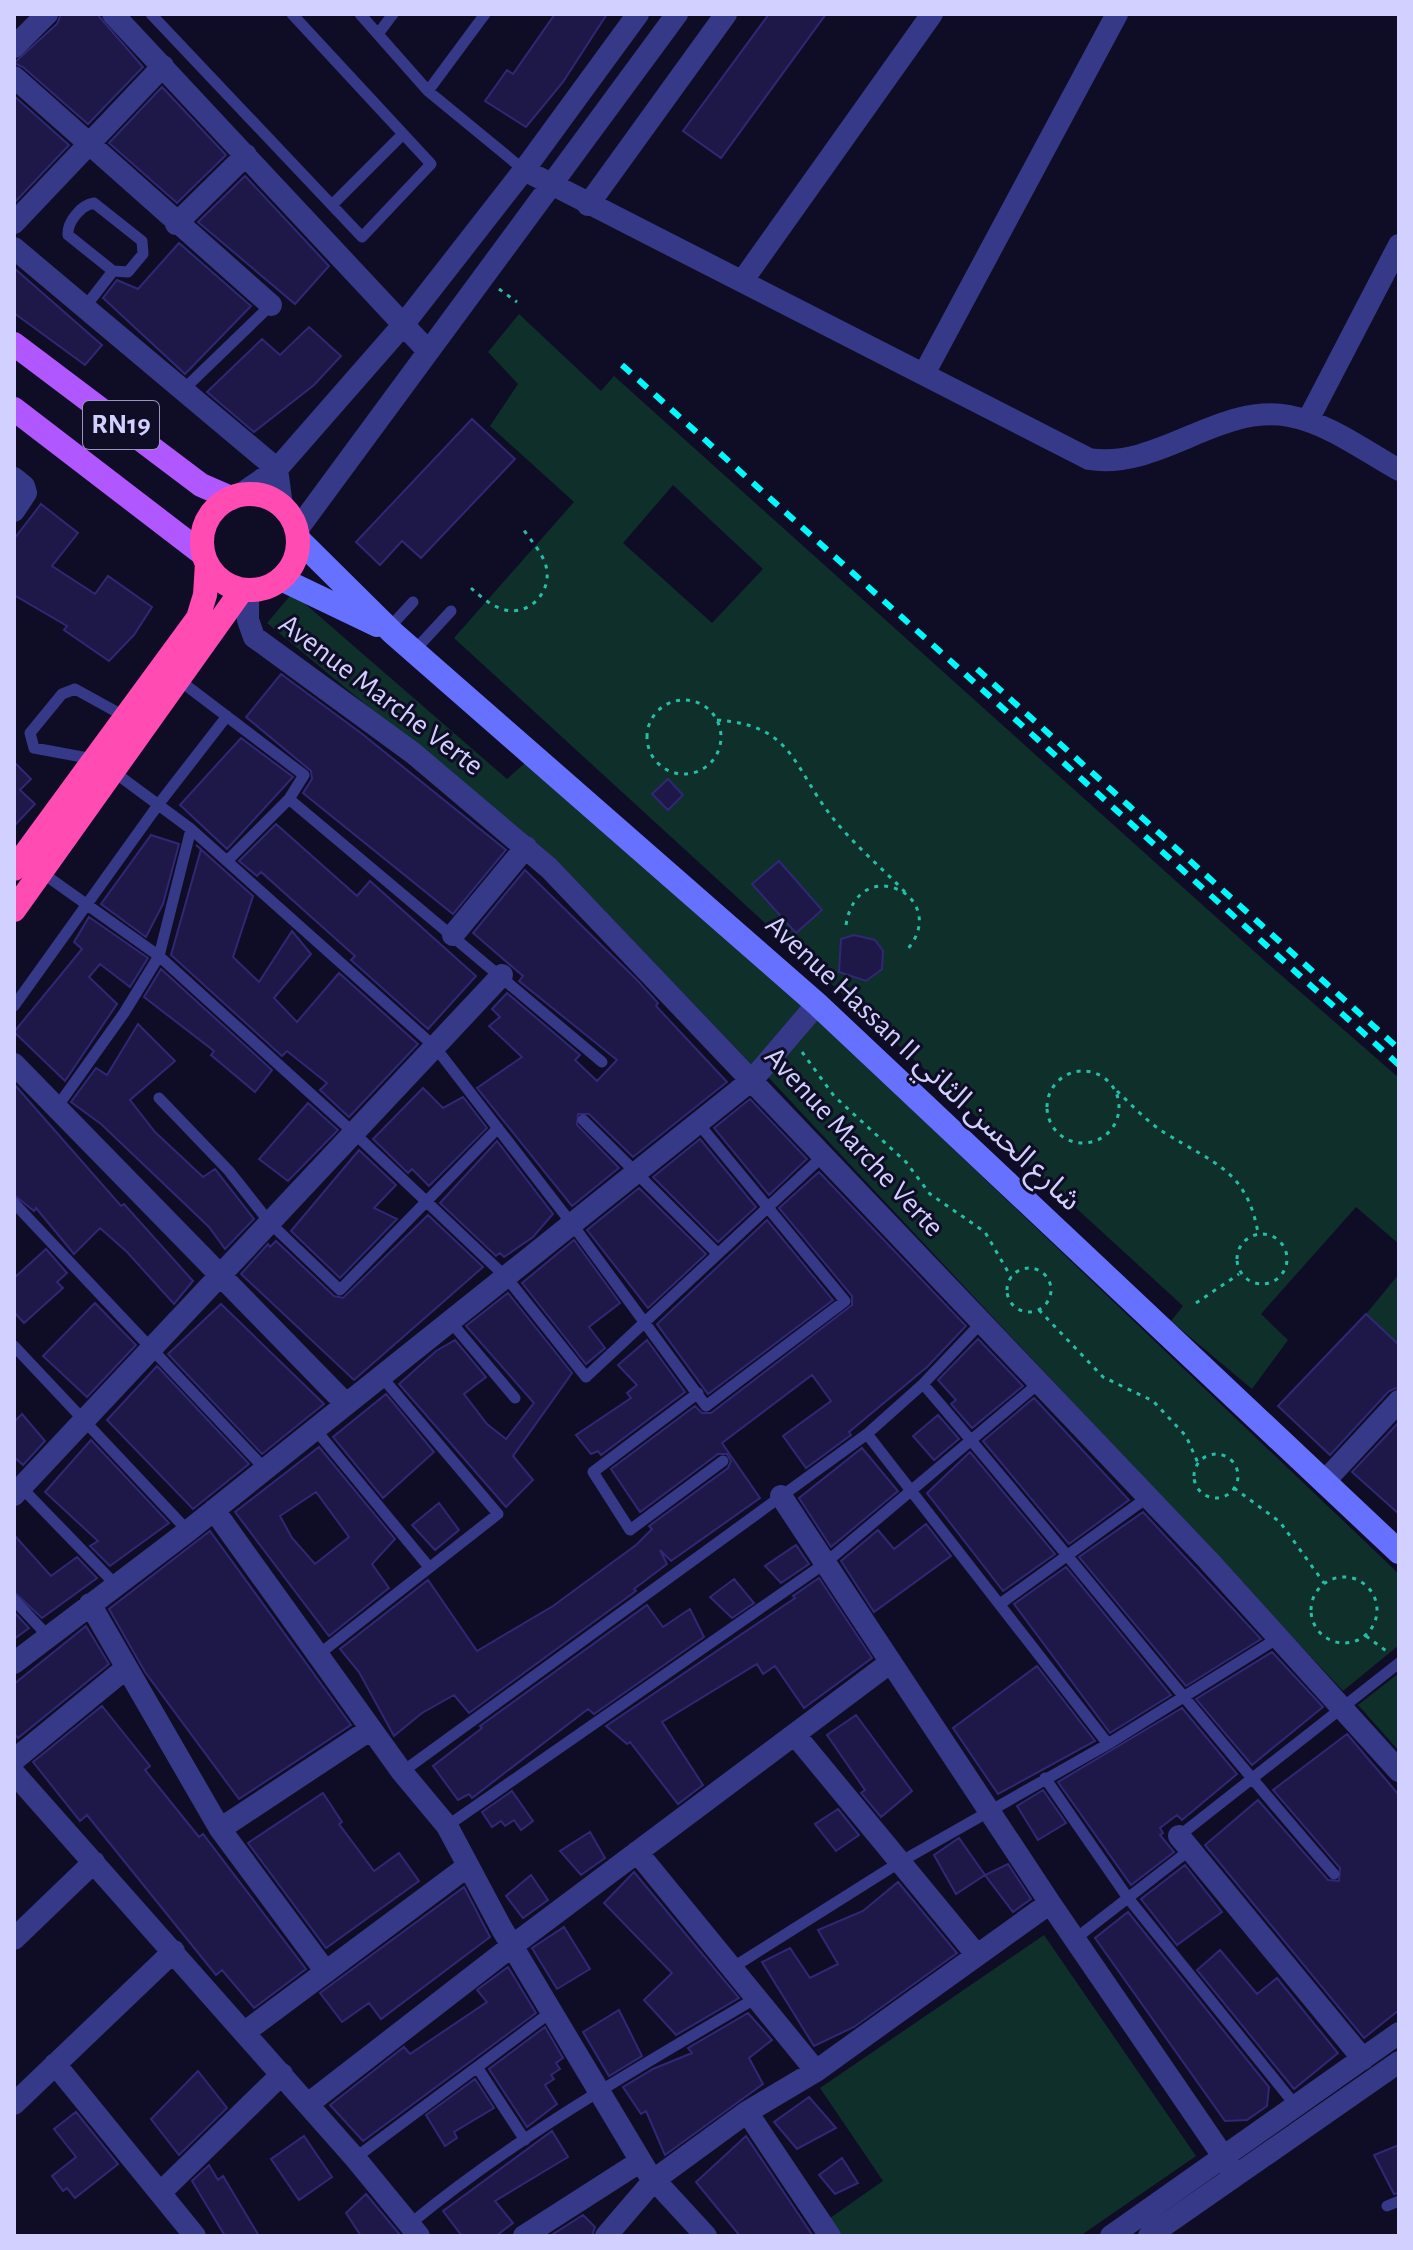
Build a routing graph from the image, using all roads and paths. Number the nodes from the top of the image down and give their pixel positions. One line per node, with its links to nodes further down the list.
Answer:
1 (47, 14): 14 (street)
2 (113, 14): 15 (street)
3 (151, 14): 23 (lane)
4 (292, 14): 18 (lane)
5 (360, 14): 13 (lane)
6 (393, 14): 13 (lane)
7 (485, 14): 17 (lane)
8 (638, 14): 21 (street)
9 (677, 14): 22 (street)
10 (726, 14): 24 (street)
11 (932, 14): 30 (street)
12 (1117, 14): 36 (street)
13 (378, 34): 17 (lane)
14 (14, 47)
15 (163, 66): 19 (street); 20 (street)
16 (14, 77): 19 (street)
17 (428, 91): 21 (lane)
18 (403, 134): 23 (lane); 23 (lane)
19 (87, 143): 25 (street); 26 (street)
20 (246, 155): 26 (street); 33 (street)
21 (524, 170): 22 (street); 33 (street)
22 (554, 185): 24 (street); 35 (street)
23 (332, 205)
24 (588, 205): 30 (street)
25 (14, 223)
26 (176, 224): 31 (street)
27 (1399, 245): 39 (street)
28 (14, 248): 32 (street)
29 (113, 271): 29 (lane); 32 (lane)
30 (743, 280): 36 (street)
31 (271, 305): 37 (lane)
32 (85, 307): 37 (street)
33 (403, 325): 35 (street); 40 (street)
34 (14, 344): 43 (main road, RN19)
35 (428, 351): 47 (street)
36 (925, 372): 39 (street)
37 (182, 391): 40 (street)
38 (14, 409): 48 (main road, RN19)
39 (1308, 420): 41 (street)
40 (277, 469): 43 (street); 44 (street)
41 (1399, 470)
42 (14, 478): 45 (street)
43 (234, 497): 44 (highway, RN19); 48 (highway)
44 (282, 506): 47 (highway)
45 (14, 511)
46 (523, 529): 50 (path)
47 (298, 535): 49 (highway); 54 (street, Avenue Hassan II شارع الحسن الثاني)
48 (205, 559): 51 (highway, RN19); 59 (highway)
49 (281, 579): 51 (highway); 54 (street, Avenue Hassan II شارع الحسن الثاني)
50 (471, 588)
51 (245, 590): 56 (highway); 64 (street, Avenue Marche Verte)
52 (413, 602): 54 (lane)
53 (451, 611): 55 (lane)
54 (391, 630): 55 (street, Avenue Hassan II شارع الحسن الثاني)
55 (414, 651): 76 (street, Avenue Hassan II شارع الحسن الثاني)
56 (179, 680): 57 (lane); 59 (highway)
57 (227, 716): 61 (lane); 62 (lane)
58 (717, 720): 58 (path); 68 (path)
59 (134, 724): 60 (highway); 60 (lane)
60 (104, 765): 62 (lane); 66 (highway); 67 (highway)
61 (289, 799): 65 (lane); 72 (lane)
62 (158, 805): 63 (lane); 69 (lane)
63 (191, 829): 65 (lane); 74 (lane)
64 (526, 847): 72 (street); 82 (street, Avenue Marche Verte)
65 (227, 861): 79 (lane)
66 (14, 869)
67 (41, 872): 69 (lane); 70 (highway)
68 (905, 892): 71 (path); 73 (path)
69 (86, 904): 74 (lane); 77 (lane)
70 (14, 910)
71 (846, 925)
72 (453, 935): 75 (lane)
73 (906, 951)
74 (159, 956): 85 (lane); 89 (lane)
75 (502, 975): 79 (street); 80 (lane)
76 (817, 1004): 78 (street); 124 (street, Avenue Hassan II شارع الحسن الثاني)
77 (14, 1006)
78 (787, 1039): 82 (street); 102 (path)
79 (435, 1047): 88 (lane); 89 (street)
80 (602, 1062)
81 (14, 1064): 85 (street)
82 (753, 1079): 87 (street); 90 (street, Avenue Marche Verte)
83 (1116, 1090): 83 (path); 97 (path)
84 (159, 1098): 95 (lane)
85 (57, 1107): 100 (street)
86 (583, 1120): 91 (lane)
87 (698, 1123): 91 (street); 94 (lane)
88 (498, 1128): 92 (lane); 96 (lane)
89 (354, 1133): 92 (lane); 95 (street)
90 (824, 1154): 94 (lane); 107 (street, Avenue Marche Verte)
91 (638, 1172): 96 (street); 98 (lane)
92 (426, 1200): 95 (lane); 101 (lane)
93 (14, 1203): 109 (lane)
94 (769, 1208): 98 (lane); 113 (lane)
95 (270, 1223): 100 (street)
96 (572, 1224): 101 (street); 106 (lane)
97 (1258, 1233): 99 (path); 99 (path)
98 (718, 1254): 106 (lane)
99 (1240, 1273): 103 (path)
100 (219, 1276): 109 (street); 116 (street)
101 (506, 1277): 105 (street); 106 (lane)
102 (1011, 1277): 104 (path); 104 (path)
103 (1196, 1303)
104 (1039, 1310): 122 (path)
105 (450, 1321): 110 (street); 114 (lane)
106 (644, 1321): 113 (lane)
107 (982, 1322): 111 (street, Avenue Marche Verte); 112 (lane)
108 (14, 1346): 117 (lane)
109 (152, 1348): 117 (street); 123 (lane)
110 (381, 1376): 116 (street); 135 (lane)
111 (1039, 1383): 120 (lane); 129 (street, Avenue Marche Verte)
112 (923, 1384): 119 (lane); 120 (lane)
113 (698, 1393): 121 (lane)
114 (515, 1398)
115 (1399, 1401): 124 (street)
116 (346, 1404): 118 (street)
117 (86, 1419): 125 (street); 131 (lane)
118 (315, 1429): 123 (street); 135 (lane)
119 (867, 1434): 127 (lane); 128 (lane)
120 (973, 1442): 127 (lane); 133 (lane)
121 (723, 1461)
122 (1198, 1463): 126 (path); 126 (path)
123 (265, 1469): 130 (street)
124 (1324, 1482): 132 (street, Avenue Hassan II شارع الحسن الثاني)
125 (17, 1487): 137 (lane)
126 (1234, 1488): 136 (path)
127 (912, 1492): 134 (lane); 140 (lane)
128 (781, 1496): 134 (street); 156 (lane)
129 (1148, 1497): 133 (lane); 143 (street, Avenue Marche Verte)
130 (214, 1510): 131 (street); 144 (street)
131 (188, 1531): 137 (street)
132 (1399, 1552)
133 (1067, 1554): 140 (lane); 149 (lane)
134 (824, 1564): 146 (street); 161 (lane)
135 (429, 1567): 144 (lane)
136 (1324, 1583): 142 (path); 142 (path)
137 (116, 1585): 139 (street)
138 (14, 1600): 141 (lane)
139 (90, 1604): 141 (street); 148 (street)
140 (1000, 1604): 153 (lane)
141 (48, 1636): 147 (street)
142 (1365, 1636): 145 (path)
143 (1278, 1638): 149 (lane); 150 (street, Avenue Marche Verte)
144 (318, 1655): 151 (street)
145 (1399, 1661): 150 (lane)
146 (891, 1662): 152 (street); 160 (street)
147 (14, 1663)
148 (125, 1669): 154 (street); 162 (street)
149 (1183, 1699): 153 (lane); 159 (lane)
150 (1342, 1708): 155 (street, Avenue Marche Verte); 159 (lane)
151 (371, 1729): 156 (street); 162 (street)
152 (796, 1736): 164 (street); 166 (street)
153 (1108, 1744): 158 (lane)
154 (14, 1760)
155 (1399, 1771)
156 (402, 1772): 161 (street)
157 (14, 1773): 165 (street)
158 (1045, 1778): 160 (lane); 169 (lane)
159 (1251, 1780): 163 (lane); 168 (lane)
160 (989, 1809): 166 (lane); 170 (street)
161 (447, 1826): 167 (street)
162 (220, 1829): 177 (street)
163 (1185, 1842): 169 (lane); 182 (street)
164 (637, 1852): 173 (street); 176 (street)
165 (94, 1862): 171 (street); 174 (street)
166 (900, 1862): 175 (street); 176 (lane)
167 (468, 1866): 173 (street); 177 (street)
168 (1334, 1874)
169 (1128, 1898): 172 (lane); 191 (lane)
170 (1050, 1903): 172 (street); 175 (street)
171 (14, 1939)
172 (1075, 1939): 196 (street)
173 (512, 1946): 179 (street); 190 (street)
174 (174, 1951): 180 (street); 184 (street)
175 (976, 1954): 186 (street)
176 (732, 1968): 178 (street)
177 (326, 1972): 180 (street)
178 (756, 1998): 186 (street); 188 (lane)
179 (551, 2012): 185 (lane); 188 (street)
180 (245, 2032): 187 (street)
181 (1399, 2033): 182 (street)
182 (1363, 2059): 191 (street)
183 (1399, 2062): 196 (street)
184 (55, 2064): 189 (street); 198 (street)
185 (477, 2067): 193 (lane); 194 (lane)
186 (816, 2071): 192 (street)
187 (282, 2074): 190 (street); 198 (street)
188 (599, 2091): 193 (lane); 195 (street)
189 (14, 2104)
190 (308, 2104): 194 (street)
191 (1296, 2106): 196 (street)
192 (747, 2112): 197 (street); 204 (street)
193 (525, 2140): 199 (lane)
194 (355, 2158): 199 (street)
195 (641, 2161): 197 (street); 201 (street)
196 (1230, 2166): 205 (street); 206 (street)
197 (654, 2180): 202 (street); 203 (street)
198 (160, 2193): 200 (street)
199 (415, 2230)
200 (195, 2236)
201 (524, 2236)
202 (606, 2236)
203 (706, 2236)
204 (830, 2236)
205 (1111, 2236)
206 (1149, 2236)

